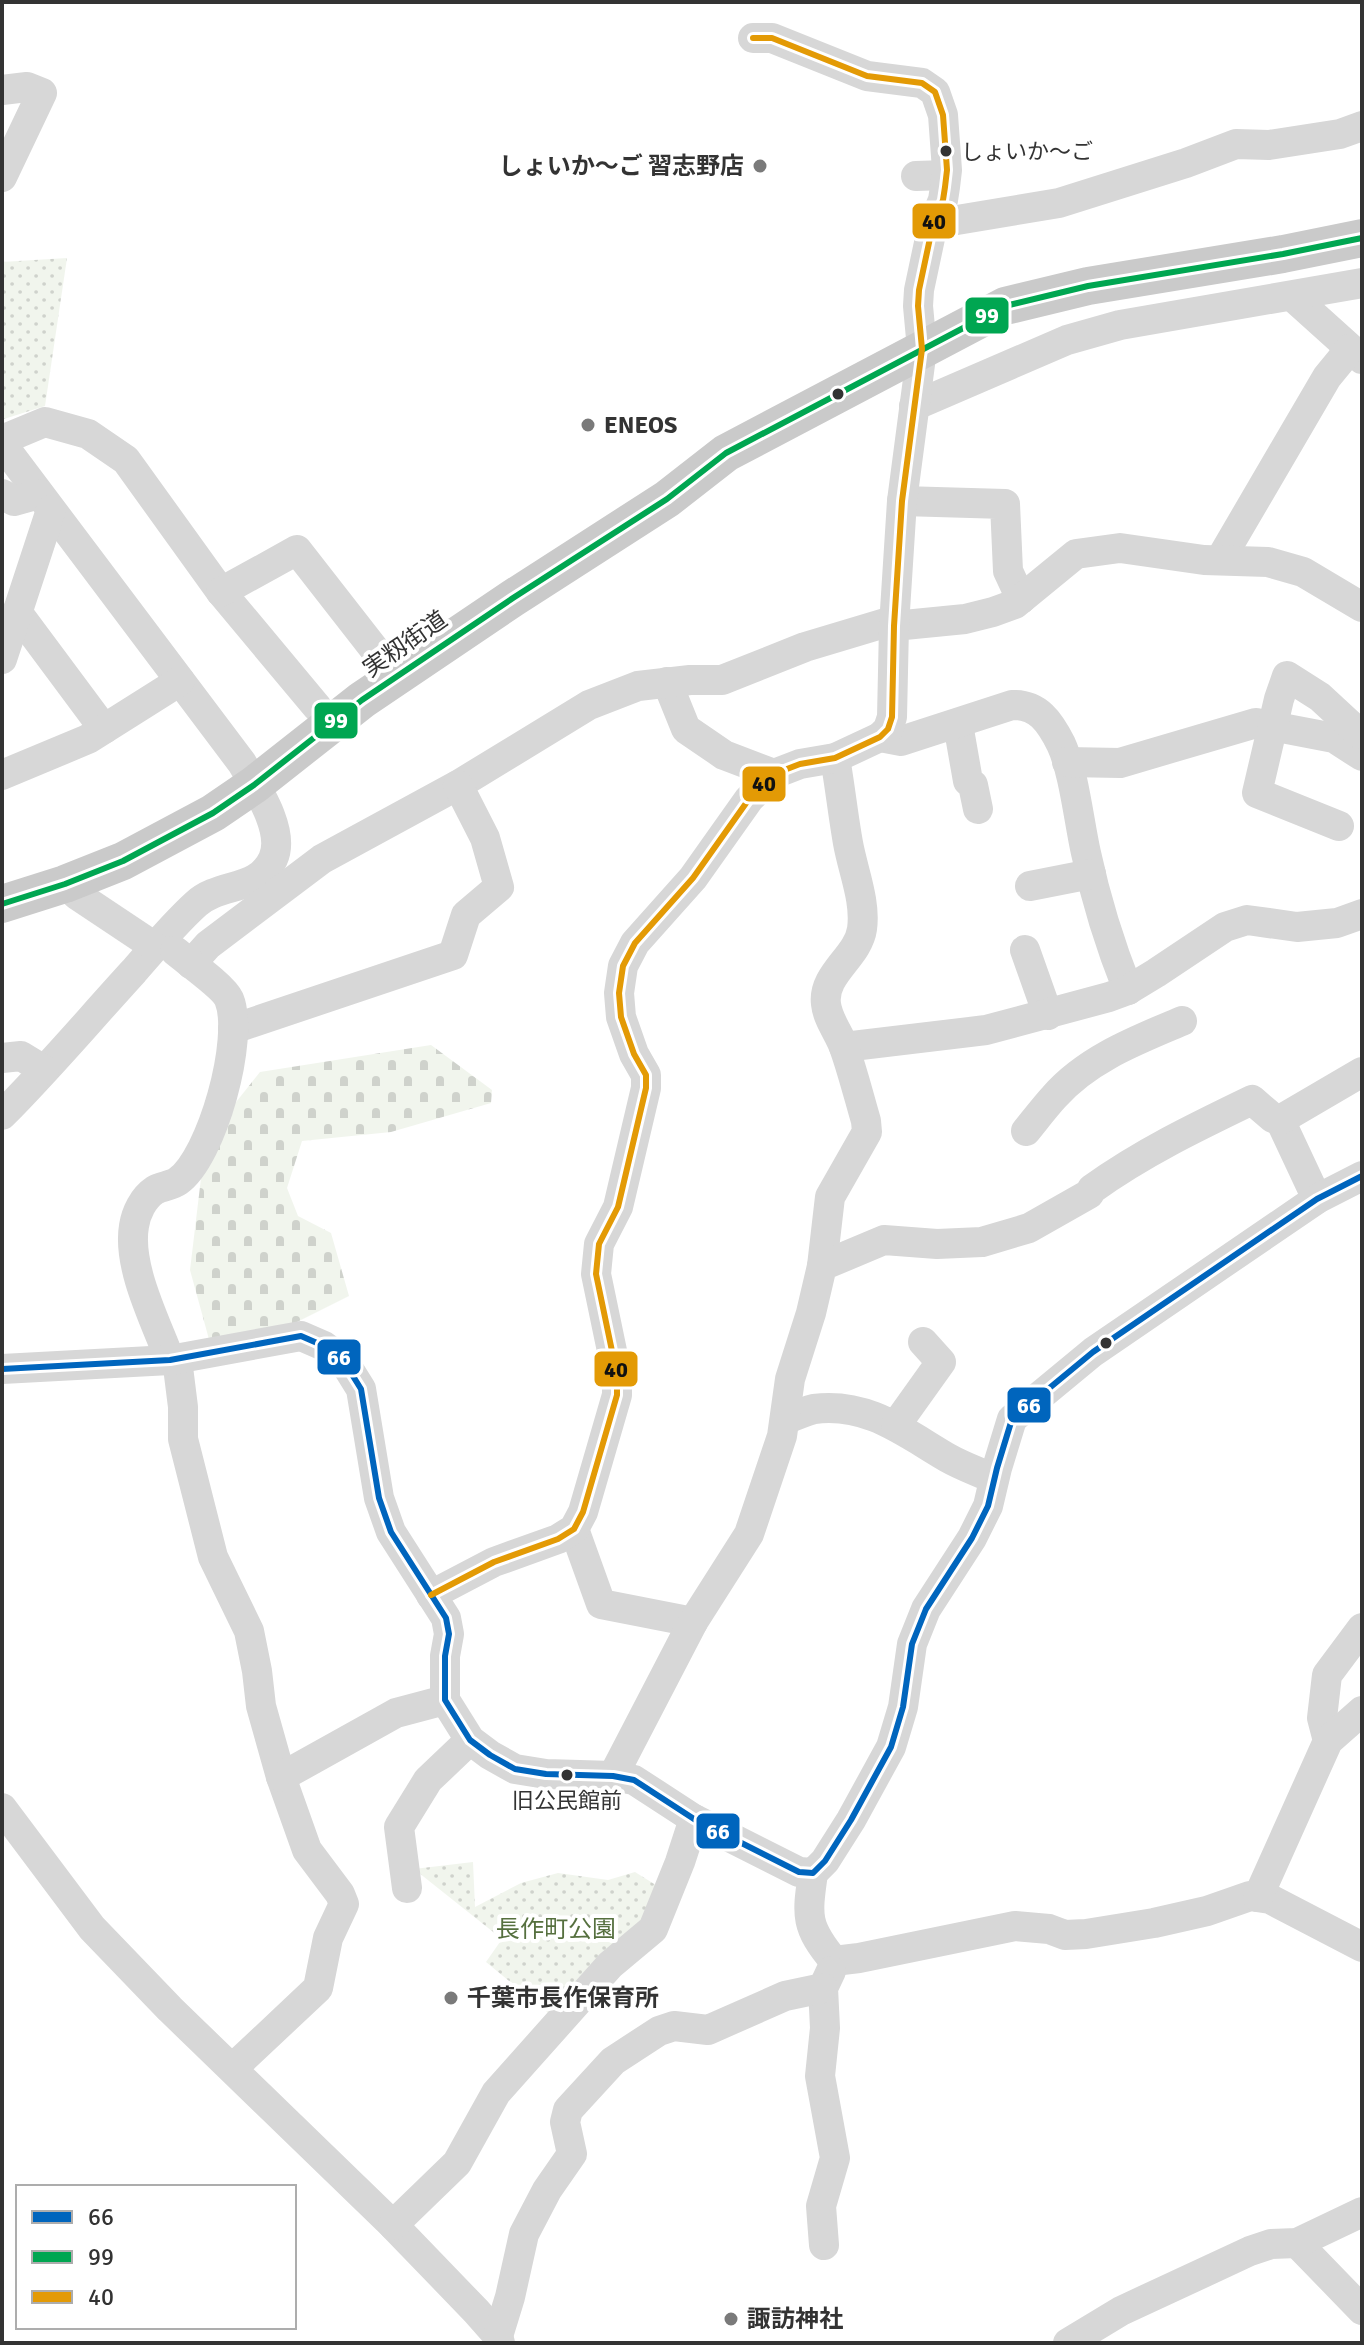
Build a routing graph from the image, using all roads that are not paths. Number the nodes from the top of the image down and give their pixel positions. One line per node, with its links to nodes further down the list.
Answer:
1 (753, 38): 4 (street)
2 (2, 90): 6 (street)
3 (1362, 126): 7 (street)
4 (946, 175): 5 (street); 7 (street)
5 (916, 176)
6 (2, 177)
7 (933, 224): 11 (street)
8 (1362, 238): 11 (main road, 実籾街道)
9 (1362, 283): 10 (street)
10 (1292, 296): 12 (street); 13 (street)
11 (922, 349): 13 (street); 15 (main road, 実籾街道)
12 (1356, 354): 19 (street)
13 (914, 406): 17 (street)
14 (2, 442): 18 (street); 20 (street)
15 (726, 453): 26 (main road, 実籾街道); 37 (main road, 実籾街道)
16 (2, 494): 18 (street)
17 (902, 501): 21 (street); 24 (street)
18 (45, 502): 23 (street); 27 (street)
19 (1220, 560): 21 (street); 22 (street)
20 (221, 592): 26 (street); 29 (street)
21 (1021, 599): 24 (street)
22 (1362, 607)
23 (17, 612): 25 (street); 32 (street)
24 (895, 623): 28 (street); 33 (street)
25 (2, 659)
26 (382, 659): 29 (main road, 実籾街道)
27 (180, 681): 32 (street); 37 (street)
28 (667, 682): 38 (street); 40 (street)
29 (317, 707): 37 (main road, 実籾街道)
30 (958, 724): 33 (street); 36 (street); 41 (street)
31 (1272, 726): 34 (street); 34 (street); 36 (street); 42 (street)
32 (104, 729): 39 (street)
33 (880, 737): 35 (street)
34 (1361, 745)
35 (835, 758): 38 (street); 57 (street)
36 (1067, 762): 43 (street)
37 (248, 774): 44 (main road, 実籾街道); 45 (main road, 実籾街道); 49 (street)
38 (774, 774): 73 (street)
39 (2, 775)
40 (458, 785): 51 (street); 55 (street)
41 (978, 809)
42 (1339, 826)
43 (1091, 874): 46 (street); 52 (street)
44 (2, 879)
45 (65, 884): 47 (main road, 実籾街道); 49 (street)
46 (1030, 886)
47 (2, 904)
48 (1362, 914): 52 (street)
49 (158, 943): 51 (street); 59 (street)
50 (1025, 950): 53 (street)
51 (191, 964): 55 (street)
52 (1119, 993): 53 (street); 56 (street)
53 (1048, 1015): 57 (street)
54 (1182, 1021): 56 (street)
55 (233, 1029): 68 (street)
56 (1133, 1042): 63 (street)
57 (844, 1047): 66 (street)
58 (2, 1058): 59 (street)
59 (44, 1070): 61 (street)
60 (1362, 1072): 62 (street)
61 (2, 1115)
62 (1280, 1120): 65 (street); 66 (street)
63 (1026, 1131)
64 (1362, 1176): 65 (street)
65 (1317, 1199): 72 (street)
66 (822, 1266): 70 (street)
67 (923, 1342): 71 (street)
68 (173, 1359): 69 (street); 74 (street); 82 (street)
69 (2, 1369)
70 (785, 1420): 71 (street); 75 (street)
71 (896, 1425): 72 (street)
72 (994, 1479): 85 (street)
73 (574, 1529): 74 (street); 75 (street)
74 (431, 1595): 77 (street)
75 (693, 1622): 81 (street)
76 (1362, 1628): 80 (street)
77 (445, 1700): 79 (street); 82 (street)
78 (1362, 1711): 80 (street)
79 (470, 1740): 81 (street); 86 (street)
80 (1328, 1741): 87 (street)
81 (613, 1776): 84 (street)
82 (281, 1777): 90 (street)
83 (2, 1808): 90 (street)
84 (694, 1819): 85 (street); 93 (street)
85 (813, 1873): 89 (street)
86 (407, 1888)
87 (1258, 1897): 88 (street); 89 (street)
88 (1362, 1947)
89 (828, 1975): 95 (street); 97 (street)
90 (233, 2068): 93 (street)
91 (1362, 2189): 92 (street)
92 (1355, 2216): 94 (street)
93 (393, 2225): 97 (street)
94 (1297, 2243): 96 (street); 98 (street)
95 (824, 2245)
96 (1362, 2310)
97 (499, 2340)
98 (1068, 2343)

